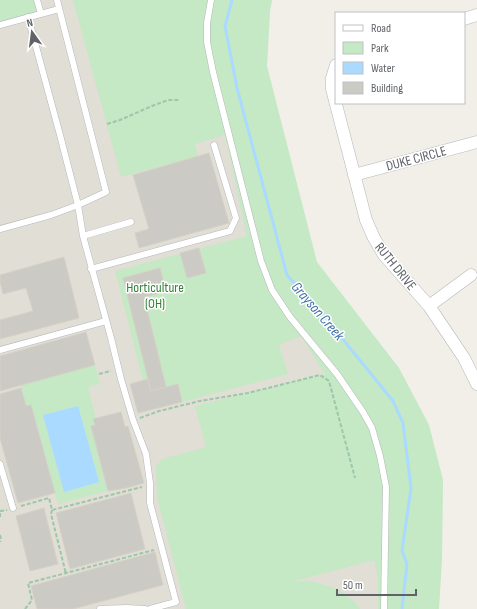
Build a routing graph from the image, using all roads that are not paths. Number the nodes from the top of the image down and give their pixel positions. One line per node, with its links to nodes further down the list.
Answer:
1 (37, 0): 5 (lane)
2 (57, 0): 4 (lane)
3 (211, 0): 31 (lane)
4 (59, 9): 5 (lane); 16 (lane)
5 (41, 14): 7 (lane)
6 (477, 15): 8 (street)
7 (28, 17): 9 (lane); 16 (lane)
8 (465, 19)
9 (0, 25)
10 (335, 68): 11 (street, RUTH DRIVE)
11 (335, 101)
12 (336, 104): 15 (street, RUTH DRIVE)
13 (477, 142): 15 (street, DUKE CIRCLE)
14 (214, 145): 20 (lane)
15 (354, 175): 22 (street, RUTH DRIVE)
16 (78, 205): 18 (lane); 19 (lane)
17 (131, 222): 19 (lane)
18 (0, 230)
19 (82, 236): 20 (lane)
20 (91, 269): 23 (lane)
21 (471, 275): 22 (street)
22 (429, 306): 25 (street, RUTH DRIVE)
23 (106, 321): 24 (lane); 30 (lane)
24 (0, 350)
25 (477, 384)
26 (0, 464): 27 (lane)
27 (13, 508)
28 (100, 609): 29 (lane)
29 (145, 609)
30 (150, 609)
31 (384, 609)

